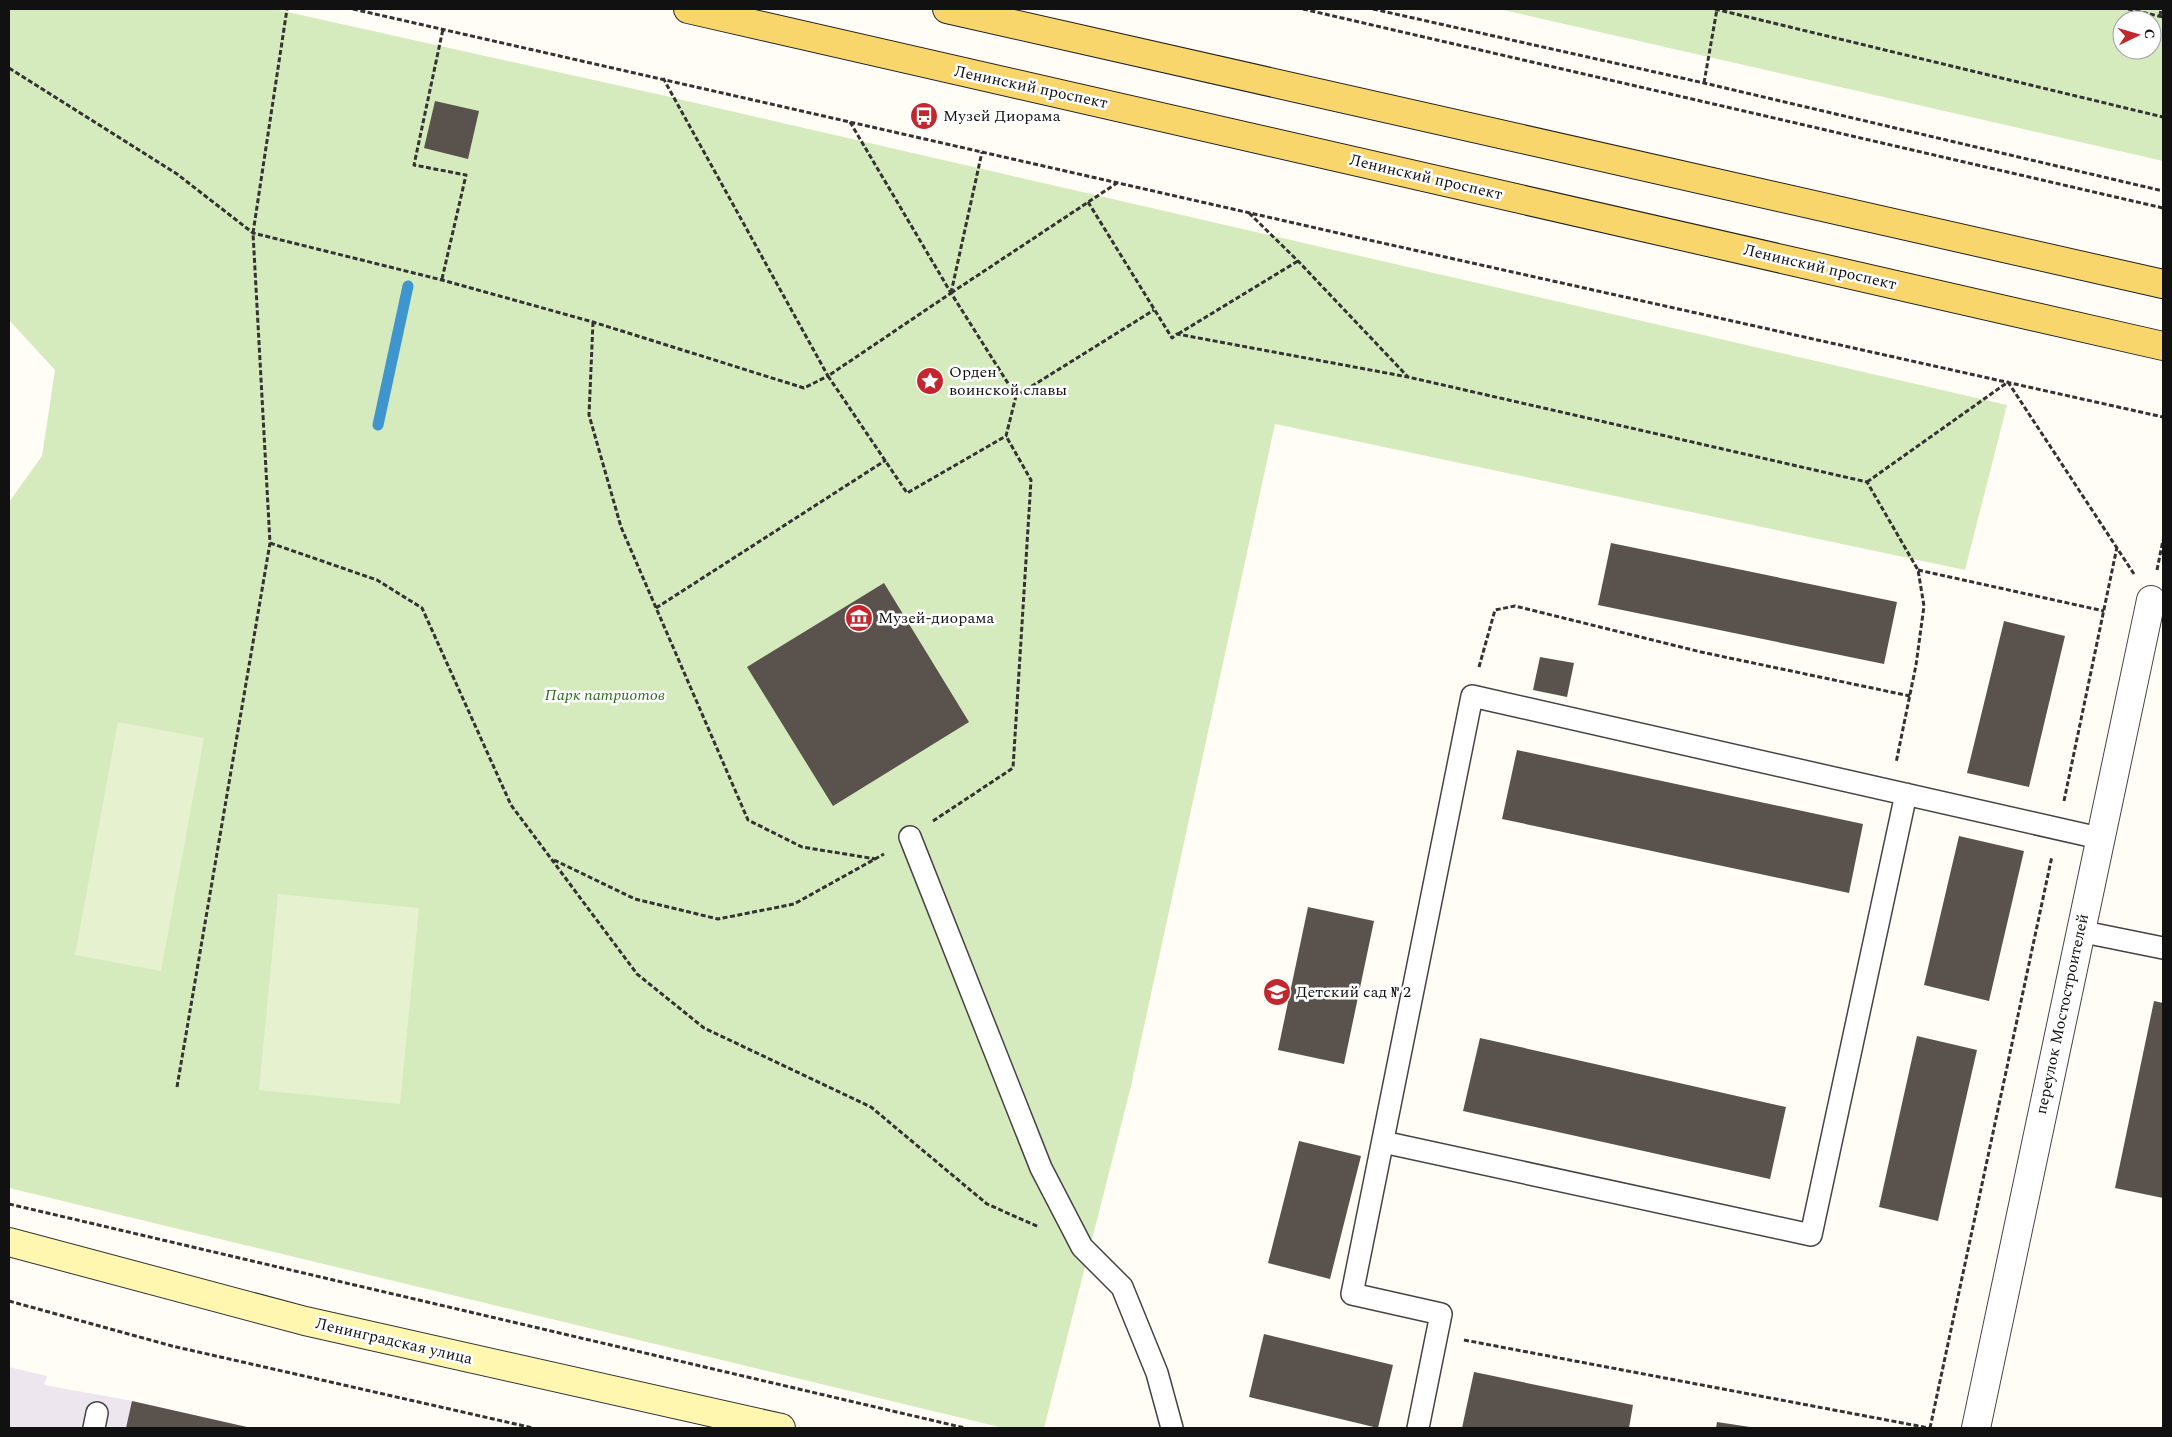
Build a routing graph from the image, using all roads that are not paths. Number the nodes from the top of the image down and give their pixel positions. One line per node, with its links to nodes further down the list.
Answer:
1 (688, 9): 4 (main road, Ленинский проспект)
2 (947, 9): 3 (main road)
3 (2163, 284)
4 (2163, 346)
5 (2151, 600): 8 (street, переулок Мостостроителей)
6 (1898, 793): 8 (lane); 11 (lane); 11 (lane)
7 (910, 836): 14 (lane)
8 (2099, 838): 9 (street, переулок Мостостроителей)
9 (2079, 931): 10 (lane); 16 (street, переулок Мостостроителей)
10 (2163, 948)
11 (1382, 1142): 15 (lane)
12 (9, 1242): 13 (main road, Ленинградская улица)
13 (781, 1428)
14 (1172, 1428)
15 (1418, 1428)
16 (1976, 1428)

